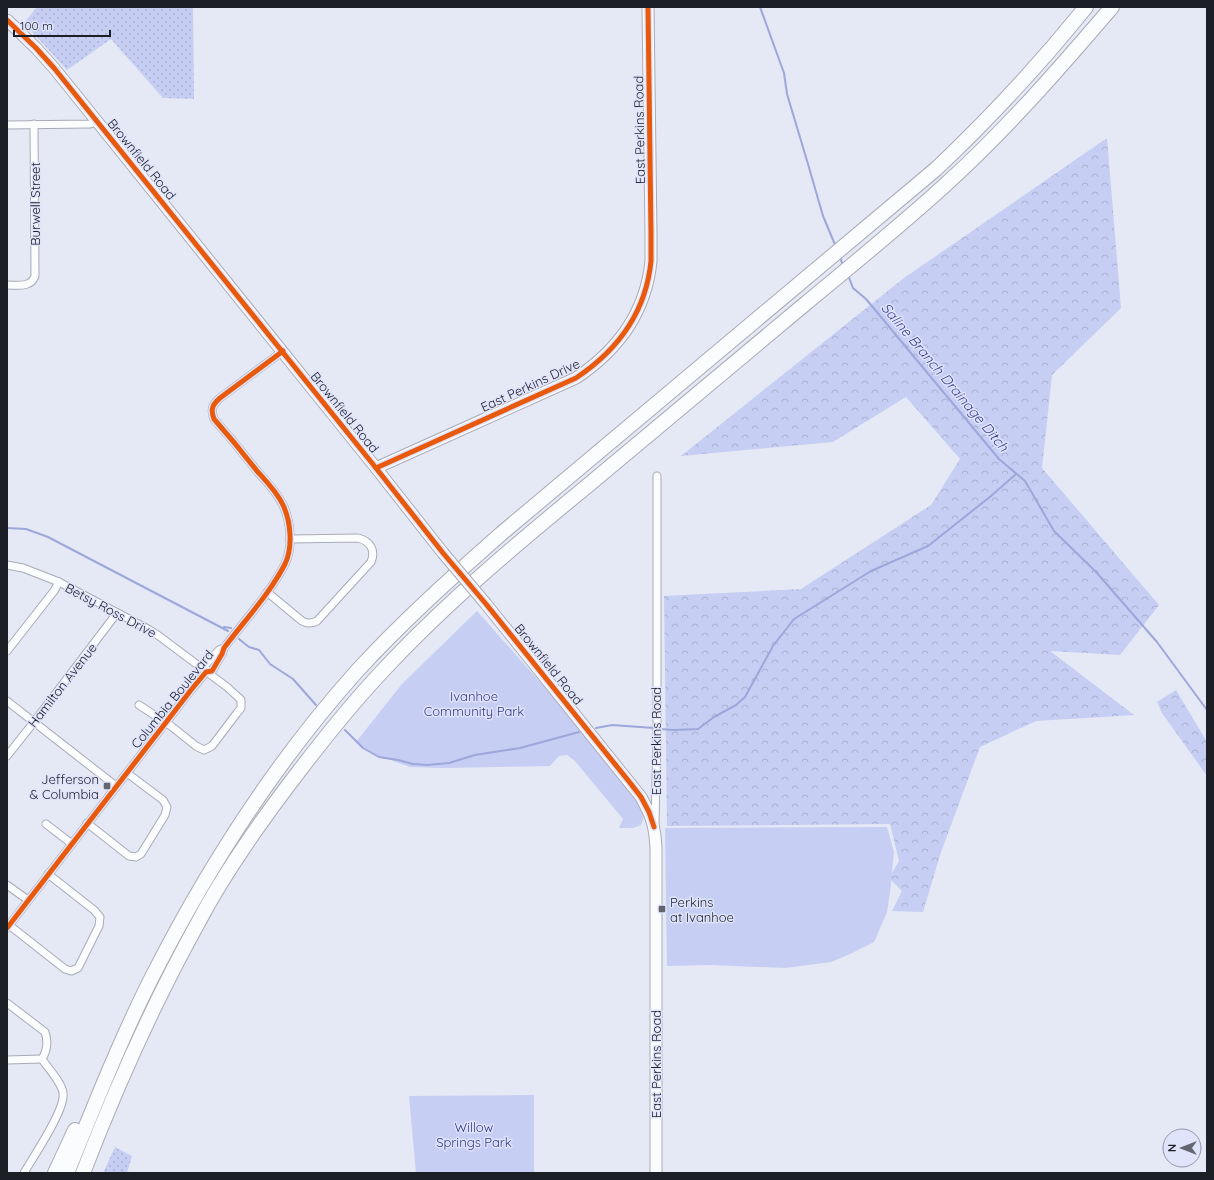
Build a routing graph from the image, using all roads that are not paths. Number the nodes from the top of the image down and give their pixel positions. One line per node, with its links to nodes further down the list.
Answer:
1 (648, 7): 8 (street, East Perkins Road)
2 (1086, 7): 36 (highway)
3 (1112, 7): 39 (highway)
4 (7, 20): 5 (street, Brownfield Road)
5 (97, 121): 6 (street); 10 (street, Brownfield Road)
6 (34, 124): 7 (street); 9 (street, Burwell Street)
7 (7, 125)
8 (651, 252): 11 (street, East Perkins Drive)
9 (7, 285)
10 (283, 351): 11 (street, Brownfield Road); 13 (street, Columbia Boulevard)
11 (376, 468): 29 (street, Brownfield Road, bridge)
12 (657, 476): 29 (street, East Perkins Road)
13 (290, 539): 16 (street, Columbia Boulevard); 16 (street)
14 (7, 565): 15 (street, Betsy Ross Drive)
15 (59, 582): 17 (street, Betsy Ross Drive); 18 (street)
16 (267, 592): 19 (street, Columbia Boulevard)
17 (117, 613): 19 (street, Betsy Ross Drive); 22 (street, Hamilton Avenue)
18 (7, 651)
19 (206, 672): 23 (street, Columbia Boulevard); 23 (street, Betsy Ross Drive)
20 (7, 701): 22 (street)
21 (139, 705): 23 (street)
22 (34, 722): 24 (street, Hamilton Avenue); 26 (street)
23 (166, 723): 25 (street, Columbia Boulevard)
24 (7, 756)
25 (127, 773): 26 (street, Columbia Boulevard); 27 (street)
26 (116, 786): 27 (street, Columbia Boulevard)
27 (87, 823): 30 (street, Columbia Boulevard)
28 (46, 824): 30 (street)
29 (654, 826): 45 (street, East Perkins Road)
30 (72, 844): 31 (street, Columbia Boulevard)
31 (48, 874): 33 (street, Columbia Boulevard); 34 (street)
32 (7, 885): 33 (street)
33 (28, 900): 34 (street, Columbia Boulevard)
34 (8, 926)
35 (7, 1002): 37 (street)
36 (121, 1043): 41 (highway); 42 (highway)
37 (42, 1059): 38 (street); 40 (street)
38 (7, 1060)
39 (129, 1063): 43 (highway); 44 (highway)
40 (24, 1173)
41 (55, 1173)
42 (67, 1173)
43 (83, 1173)
44 (90, 1173)
45 (656, 1173)

